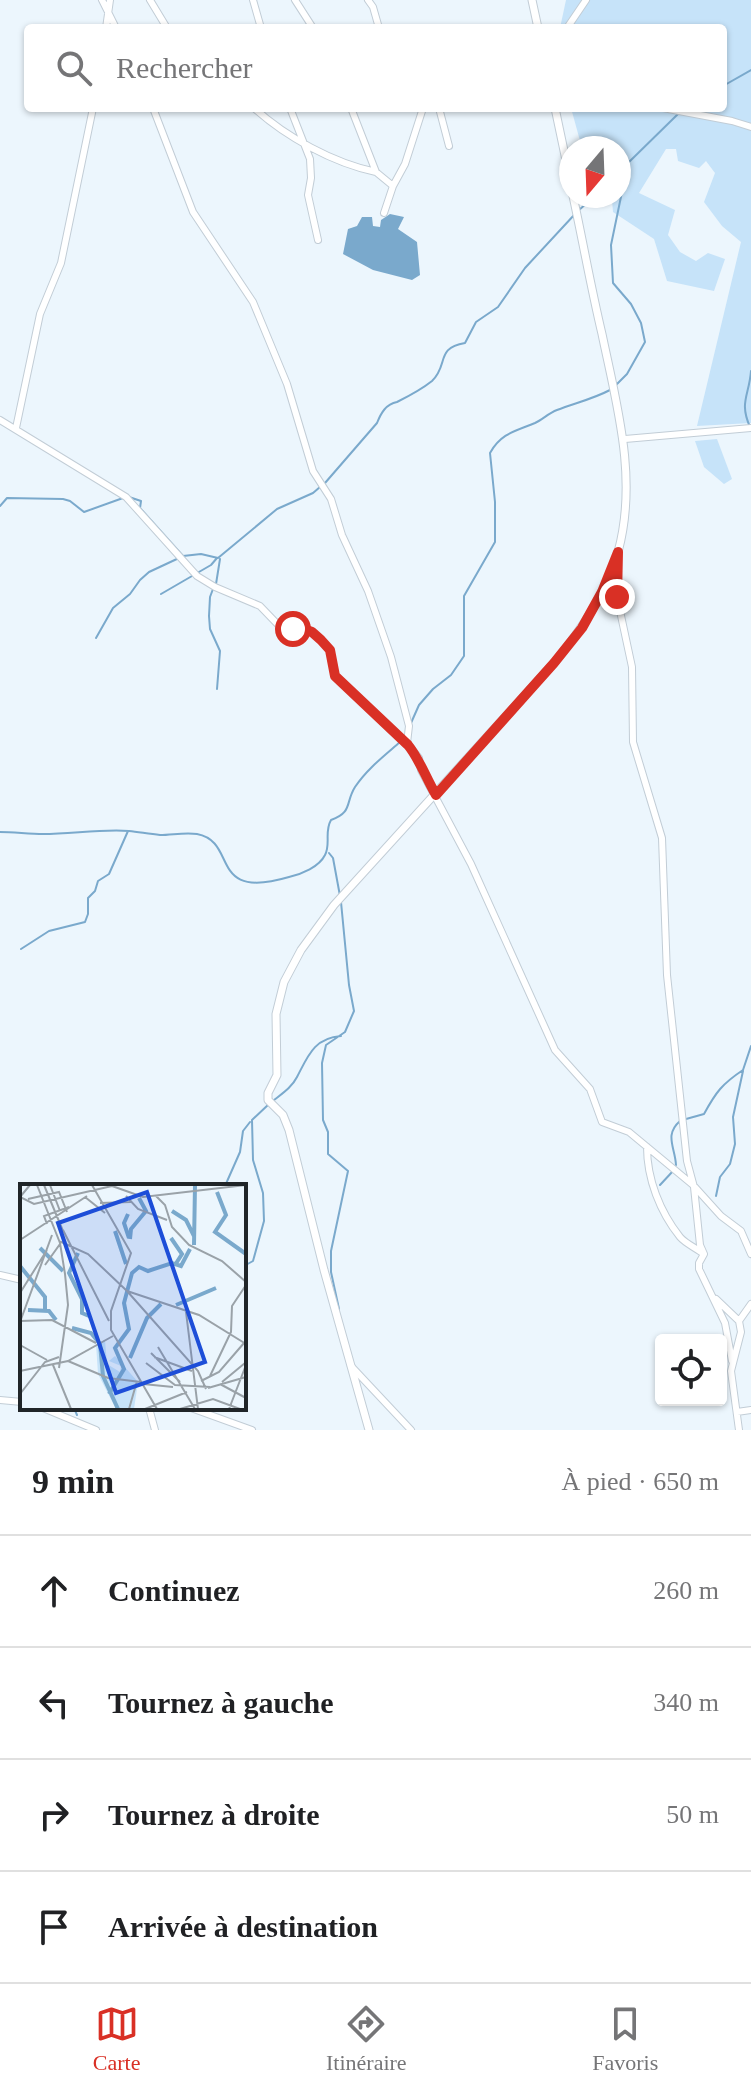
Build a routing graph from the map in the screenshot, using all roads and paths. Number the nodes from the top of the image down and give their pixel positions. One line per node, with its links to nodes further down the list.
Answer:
1 (102, 0): 9 (street)
2 (110, 0): 9 (street)
3 (150, 0): 12 (street)
4 (253, 0): 13 (street)
5 (295, 0): 14 (street)
6 (368, 0): 15 (street)
7 (586, 0): 17 (street)
8 (531, 1): 16 (street)
9 (108, 11): 10 (street); 11 (street)
10 (106, 24)
11 (114, 24)
12 (165, 24)
13 (260, 24)
14 (310, 24)
15 (378, 24)
16 (538, 24)
17 (570, 24)
18 (92, 112): 37 (street)
19 (155, 112): 41 (street)
20 (258, 112): 29 (street)
21 (292, 112): 29 (street)
22 (353, 112): 31 (street)
23 (422, 112): 32 (street)
24 (440, 112): 30 (street)
25 (556, 112): 28 (street)
26 (684, 112): 27 (street)
27 (751, 127)
28 (561, 136)
29 (304, 141): 31 (street); 35 (street)
30 (449, 146)
31 (376, 172): 32 (street)
32 (393, 186): 34 (street)
33 (576, 208): 39 (street)
34 (384, 213)
35 (318, 240)
36 (0, 420): 37 (street)
37 (16, 428): 41 (street)
38 (751, 428): 39 (street)
39 (625, 439): 40 (street)
40 (618, 552): 42 (street); 44 (street)
41 (408, 745): 42 (street)
42 (436, 795): 43 (street); 53 (street)
43 (647, 1147): 44 (street); 45 (street)
44 (693, 1185): 45 (street); 46 (street)
45 (704, 1254): 49 (street)
46 (751, 1254)
47 (0, 1275): 48 (street)
48 (20, 1280)
49 (714, 1297): 51 (street); 52 (street)
50 (751, 1304): 51 (street)
51 (739, 1321): 52 (street)
52 (732, 1361): 60 (street)
53 (351, 1366): 64 (street); 65 (street)
54 (0, 1400): 55 (street)
55 (20, 1402)
56 (48, 1410): 61 (street)
57 (150, 1410): 62 (street)
58 (197, 1410): 63 (street)
59 (751, 1410): 60 (street)
60 (737, 1412): 66 (street)
61 (96, 1430)
62 (155, 1430)
63 (252, 1430)
64 (369, 1430)
65 (411, 1430)
66 (739, 1430)

